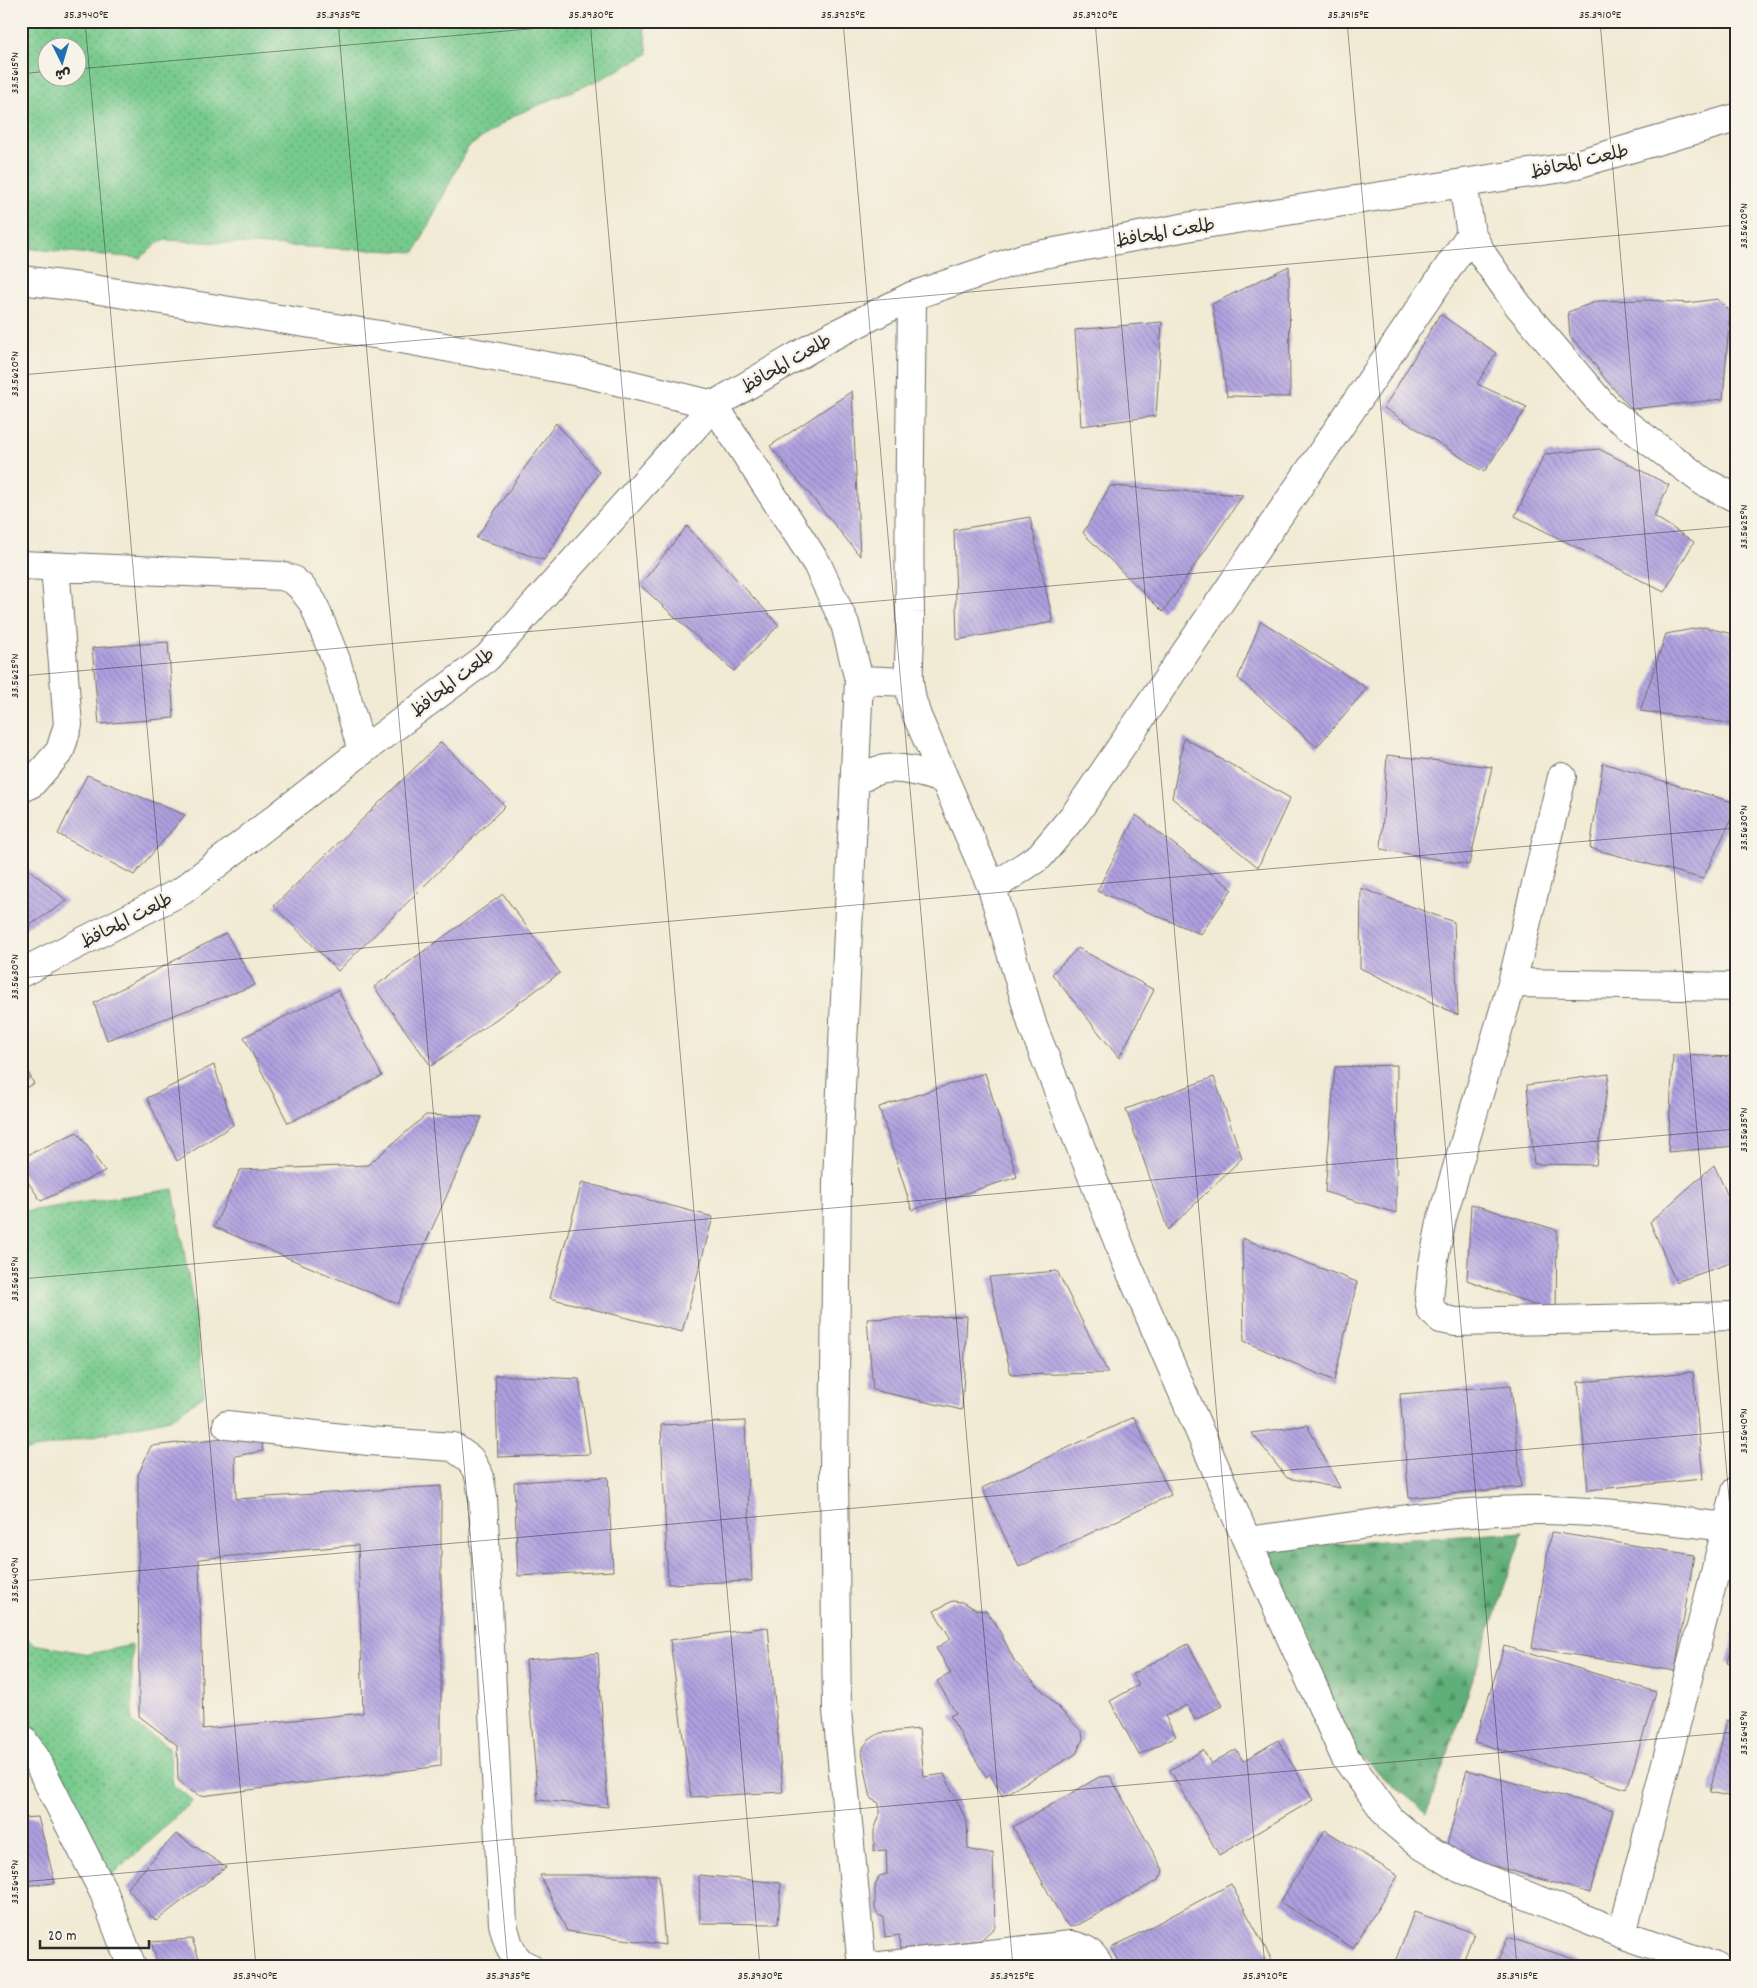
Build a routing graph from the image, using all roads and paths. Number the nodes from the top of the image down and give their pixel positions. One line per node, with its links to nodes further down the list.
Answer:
1 (1736, 118): 2 (street, طلعت المحافظ)
2 (1463, 182): 3 (street); 5 (street, طلعت المحافظ)
3 (1471, 234): 7 (street); 17 (street)
4 (21, 280): 6 (street)
5 (912, 296): 6 (street, طلعت المحافظ); 11 (street)
6 (714, 405): 10 (street); 12 (street, طلعت المحافظ)
7 (1736, 498)
8 (21, 565): 9 (street)
9 (55, 567): 12 (street); 16 (street)
10 (859, 680): 11 (street); 15 (street)
11 (909, 682): 14 (street)
12 (362, 751): 18 (street, طلعت المحافظ)
13 (1562, 777): 19 (street)
14 (944, 780): 15 (street); 17 (street)
15 (855, 782): 30 (street)
16 (21, 788)
17 (992, 888): 25 (street)
18 (21, 973)
19 (1512, 983): 20 (street); 21 (street)
20 (1736, 987)
21 (1736, 1316)
22 (226, 1425): 29 (street)
23 (1736, 1491): 24 (street)
24 (1726, 1527): 25 (street); 27 (street)
25 (1247, 1541): 27 (street)
26 (21, 1738): 28 (street)
27 (1622, 1934): 33 (street)
28 (132, 1967)
29 (529, 1967)
30 (862, 1967)
31 (871, 1967): 32 (street)
32 (1100, 1967)
33 (1716, 1967)

